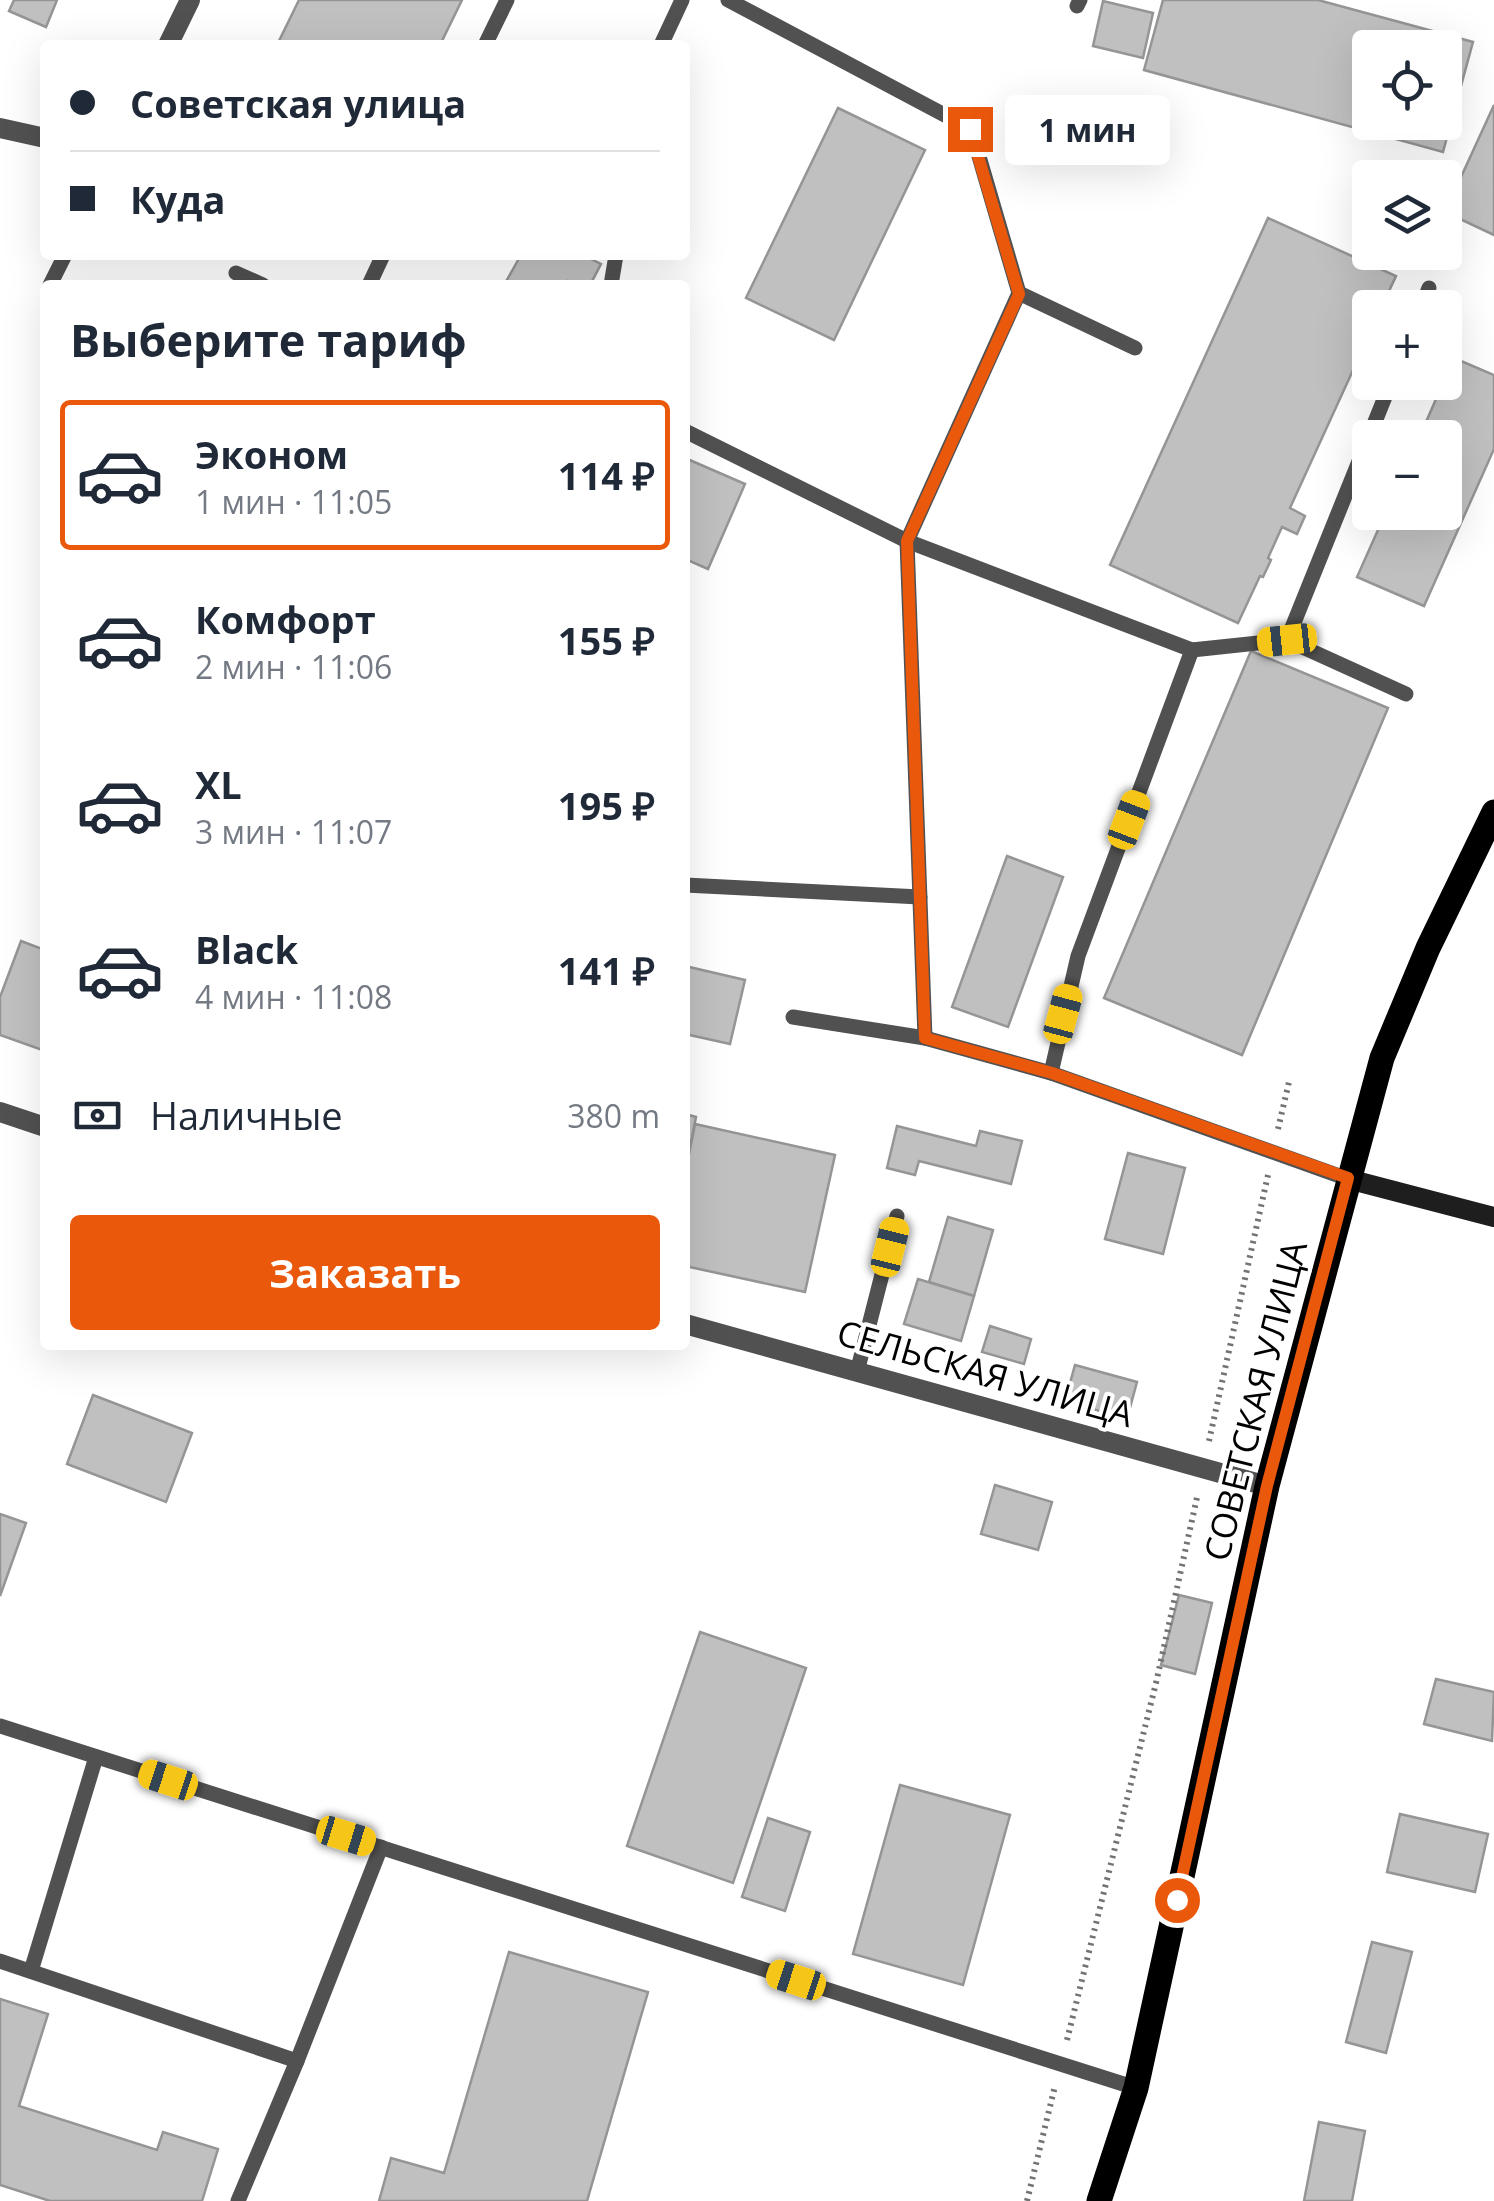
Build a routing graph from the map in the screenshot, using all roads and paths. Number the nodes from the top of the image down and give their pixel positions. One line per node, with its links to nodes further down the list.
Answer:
1 (190, 0): 5 (street)
2 (507, 0): 6 (lane)
3 (682, 0): 7 (lane)
4 (728, 0): 12 (lane)
5 (170, 40)
6 (487, 40)
7 (663, 40)
8 (0, 128): 9 (street)
9 (40, 137)
10 (236, 272): 11 (lane)
11 (253, 280)
12 (1019, 294): 13 (lane); 16 (lane)
13 (1135, 348)
14 (1384, 400): 17 (lane)
15 (690, 433): 16 (lane)
16 (907, 541): 18 (lane); 22 (lane)
17 (1287, 640): 18 (lane); 19 (lane)
18 (1192, 650): 25 (lane)
19 (1406, 694)
20 (1494, 812): 30 (main road, СОВЕТСКАЯ УЛИЦА)
21 (690, 885): 22 (lane)
22 (920, 897): 24 (lane)
23 (794, 1017): 24 (lane)
24 (925, 1038): 25 (lane)
25 (1052, 1073): 29 (lane)
26 (1289, 1082): 29 (path)
27 (0, 1112): 28 (street)
28 (40, 1125)
29 (1274, 1152): 30 (lane); 35 (path)
30 (1348, 1178): 32 (street); 36 (main road, СОВЕТСКАЯ УЛИЦА)
31 (898, 1216): 34 (lane)
32 (1494, 1217)
33 (690, 1325): 34 (street, СЕЛЬСКАЯ УЛИЦА)
34 (857, 1372): 35 (street, СЕЛЬСКАЯ УЛИЦА)
35 (1203, 1469): 36 (street, СЕЛЬСКАЯ УЛИЦА); 43 (path)
36 (1267, 1486): 44 (main road, СОВЕТСКАЯ УЛИЦА)
37 (0, 1726): 38 (lane)
38 (96, 1757): 39 (lane); 41 (lane)
39 (382, 1848): 42 (lane); 43 (lane)
40 (0, 1961): 41 (lane)
41 (30, 1972): 42 (lane)
42 (298, 2060): 45 (lane)
43 (1061, 2064): 44 (lane); 46 (path)
44 (1136, 2088): 47 (main road, СОВЕТСКАЯ УЛИЦА)
45 (238, 2201)
46 (1027, 2201)
47 (1099, 2201)

